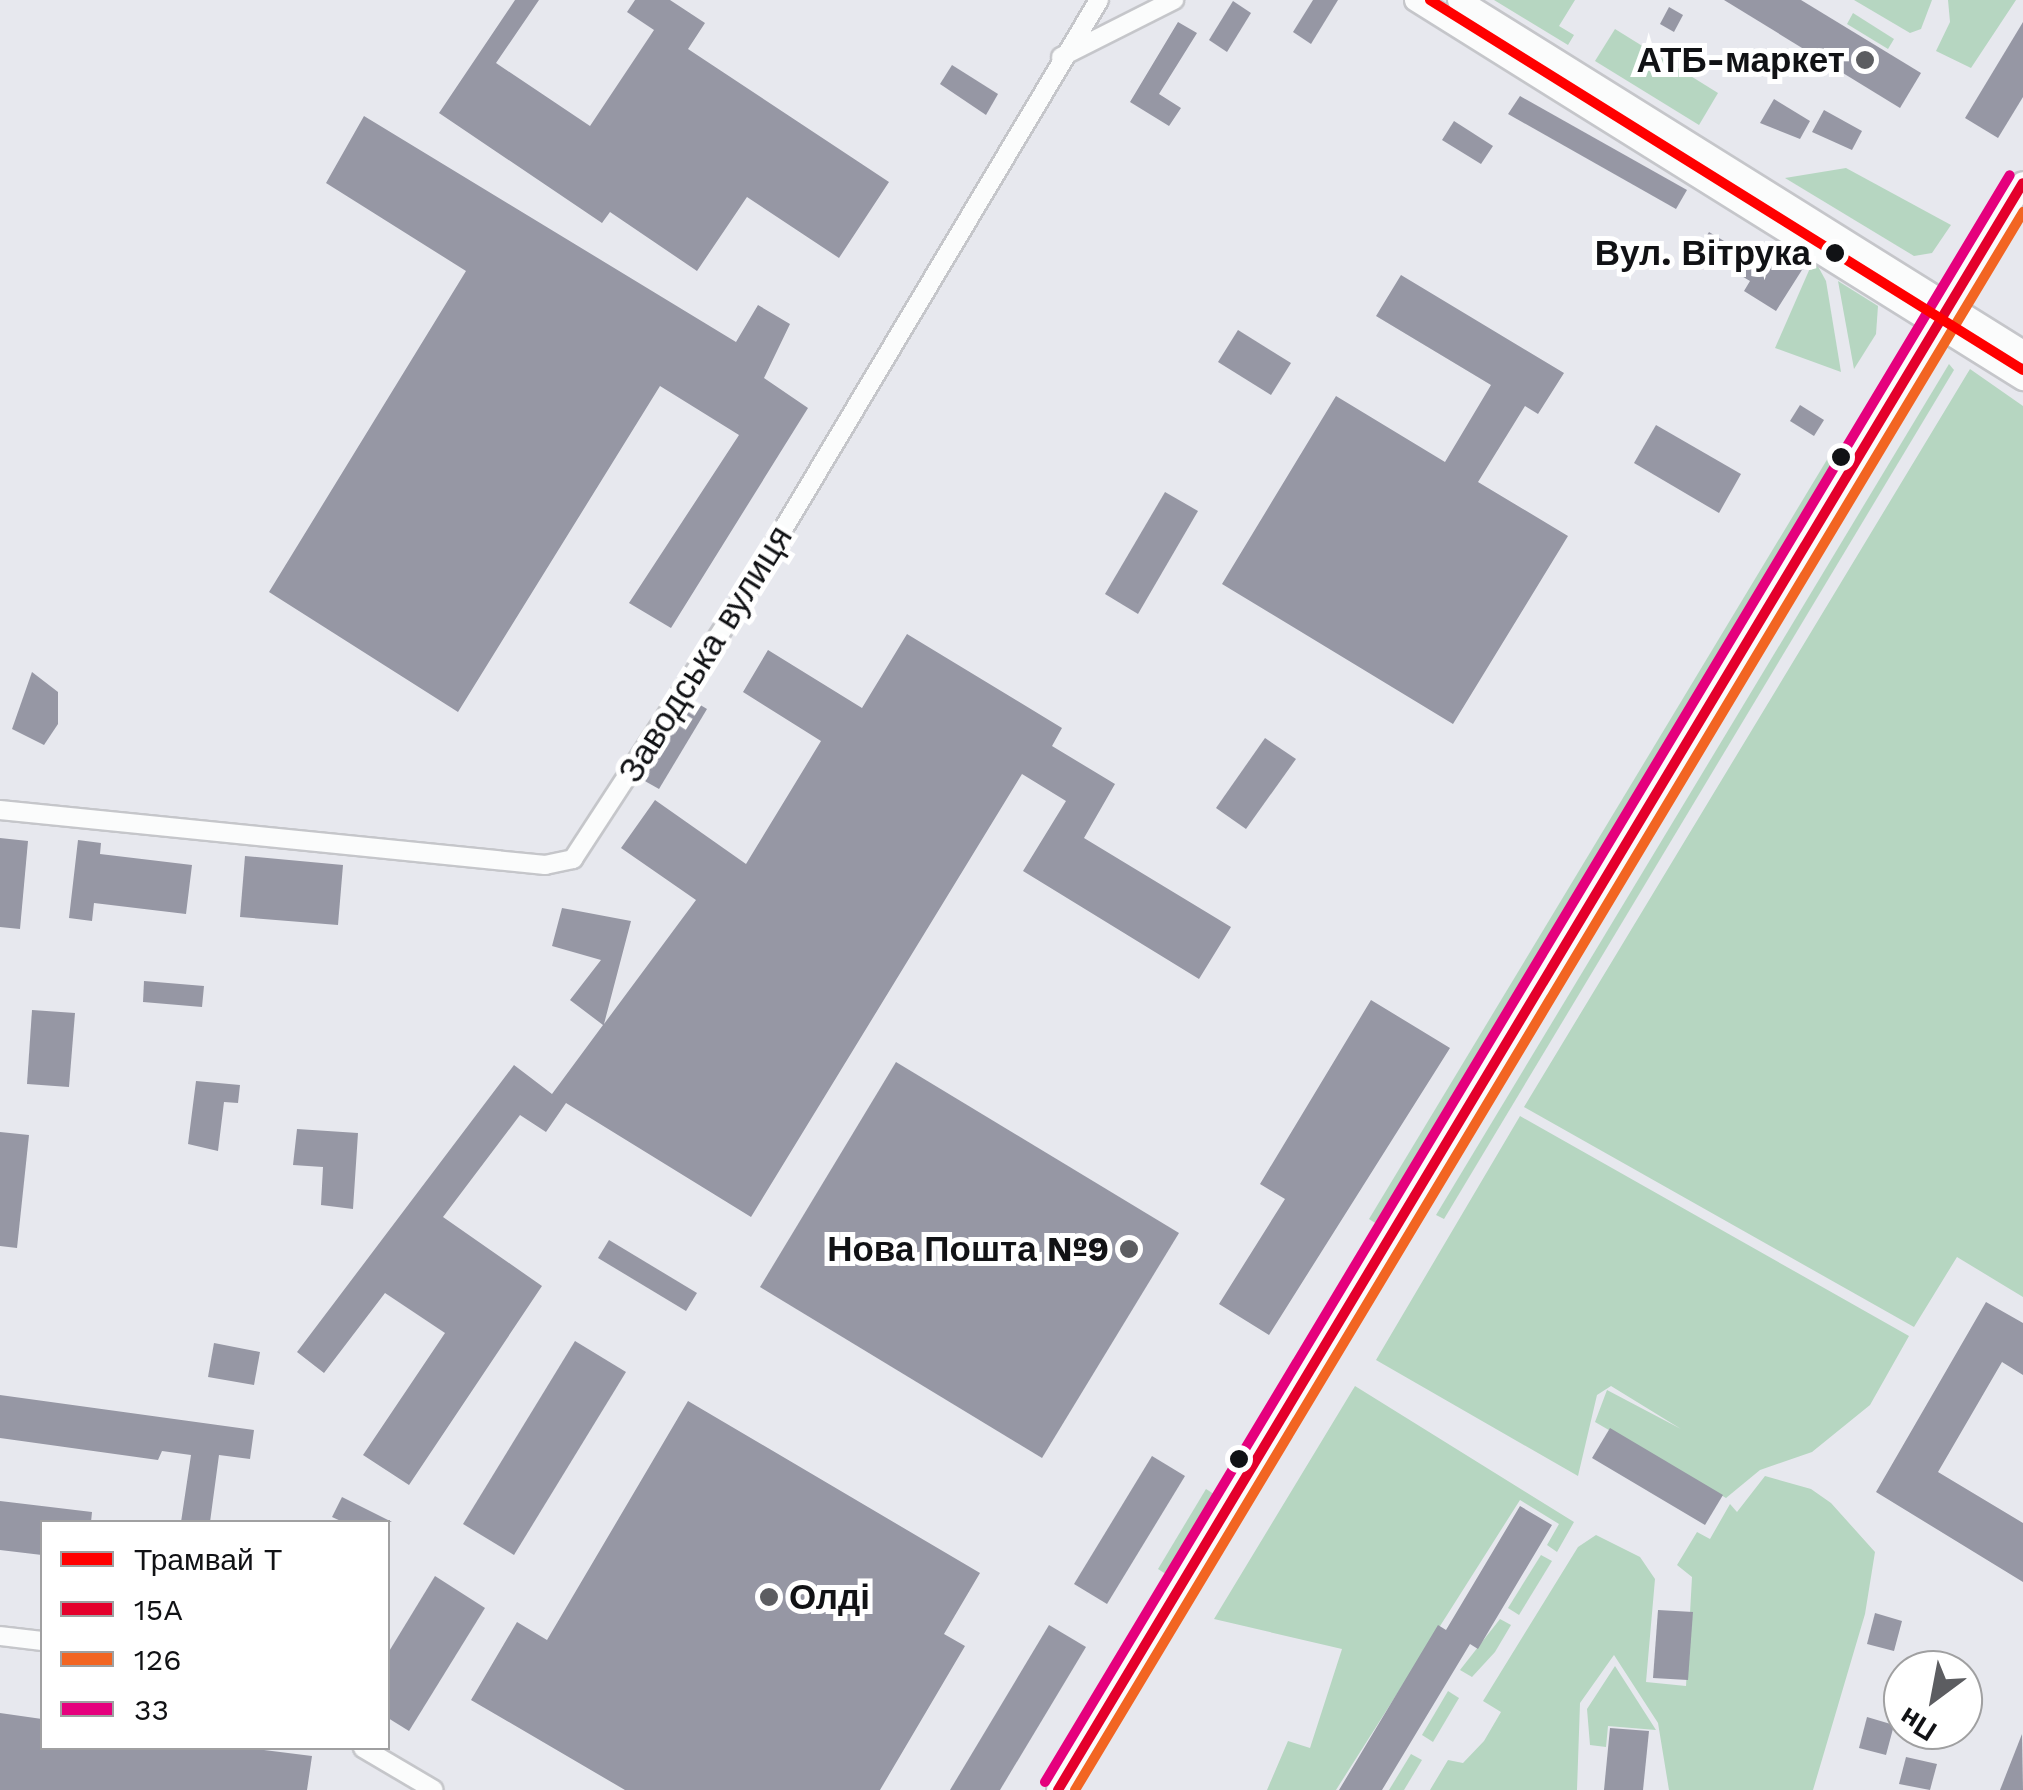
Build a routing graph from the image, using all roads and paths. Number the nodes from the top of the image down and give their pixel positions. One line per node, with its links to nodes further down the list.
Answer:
1 (1099, 0): 5 (street, Заводська вулиця)
2 (1174, 0): 5 (street)
3 (1416, 0): 8 (main road)
4 (1459, 0): 8 (main road)
5 (1061, 58): 11 (street, Заводська вулиця)
6 (2023, 182): 8 (main road)
7 (2023, 207): 8 (main road)
8 (1951, 317): 9 (main road); 10 (main road); 16 (main road); 17 (main road)
9 (2023, 352)
10 (2023, 379)
11 (0, 810)
12 (0, 1636): 13 (street)
13 (40, 1642)
14 (365, 1750): 15 (street)
15 (434, 1790)
16 (1058, 1790)
17 (1074, 1790)

